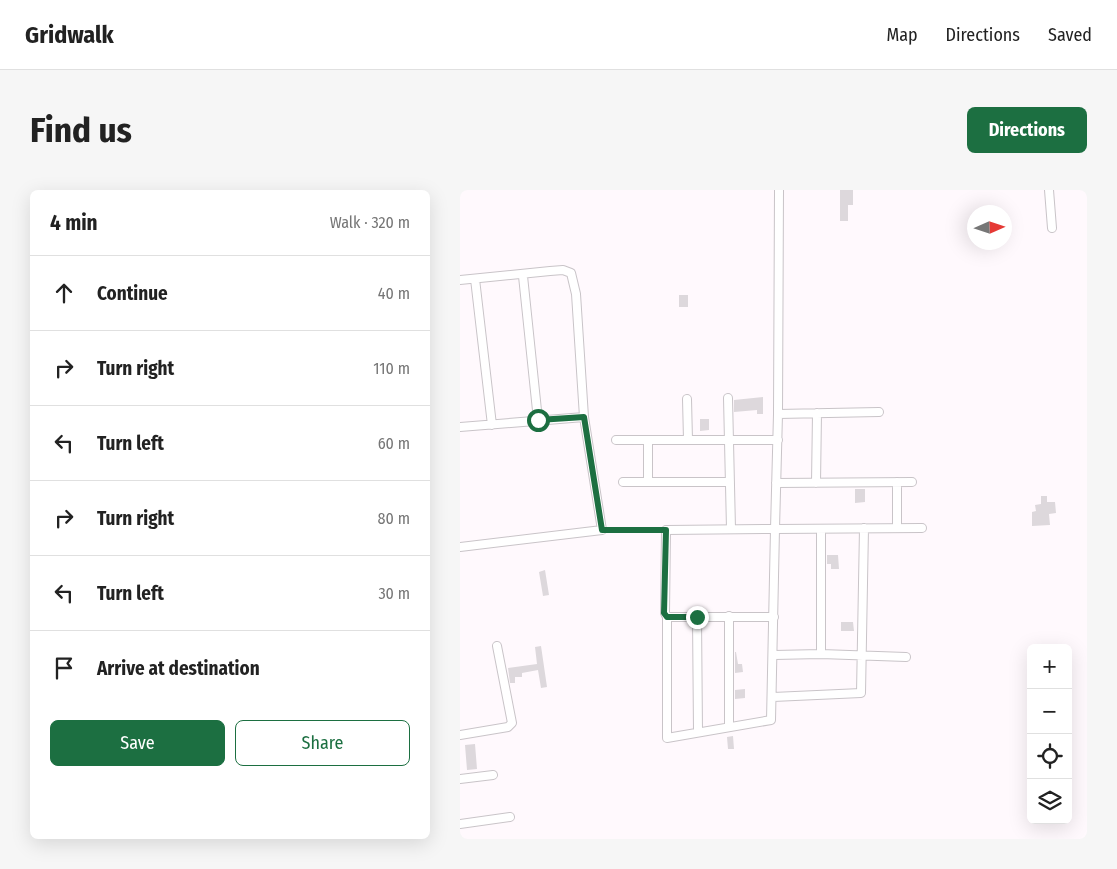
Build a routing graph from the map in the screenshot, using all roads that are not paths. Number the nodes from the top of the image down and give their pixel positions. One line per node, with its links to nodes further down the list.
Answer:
1 (779, 190): 11 (street)
2 (1049, 190): 3 (street)
3 (1052, 228)
4 (523, 276): 5 (street); 12 (street); 13 (street)
5 (475, 279): 6 (street); 14 (street)
6 (460, 280)
7 (728, 398): 20 (street)
8 (687, 399): 18 (street)
9 (879, 412): 10 (street)
10 (818, 413): 11 (street); 27 (street)
11 (778, 414): 19 (street)
12 (584, 417): 13 (street); 34 (street)
13 (538, 420): 14 (street)
14 (492, 425): 15 (street)
15 (460, 427)
16 (616, 440): 17 (street)
17 (648, 440): 18 (street); 22 (street)
18 (688, 440): 20 (street)
19 (778, 440): 20 (street); 26 (street)
20 (729, 441): 23 (street)
21 (623, 482): 22 (street)
22 (648, 482): 23 (street)
23 (730, 482): 32 (street)
24 (897, 482): 25 (street); 27 (street); 28 (street)
25 (912, 482)
26 (776, 483): 27 (street); 33 (street)
27 (816, 483)
28 (897, 527): 30 (street); 31 (street)
29 (821, 528): 30 (street); 33 (street); 42 (street)
30 (864, 528): 44 (street)
31 (922, 528)
32 (731, 529): 33 (street); 35 (street)
33 (775, 529): 40 (street)
34 (602, 530): 35 (lane); 36 (street)
35 (666, 530): 38 (street)
36 (460, 547)
37 (729, 616): 39 (street); 40 (street); 47 (street)
38 (667, 617): 39 (street); 48 (street)
39 (697, 617): 48 (street)
40 (774, 617): 43 (street)
41 (497, 646): 49 (street)
42 (821, 654): 43 (street); 44 (street)
43 (774, 655): 46 (street)
44 (861, 656): 45 (street); 46 (street)
45 (906, 658)
46 (773, 696): 47 (street)
47 (729, 726): 48 (street)
48 (698, 732)
49 (460, 735)
50 (493, 775): 51 (street)
51 (460, 779)
52 (510, 817): 53 (street)
53 (460, 824)

